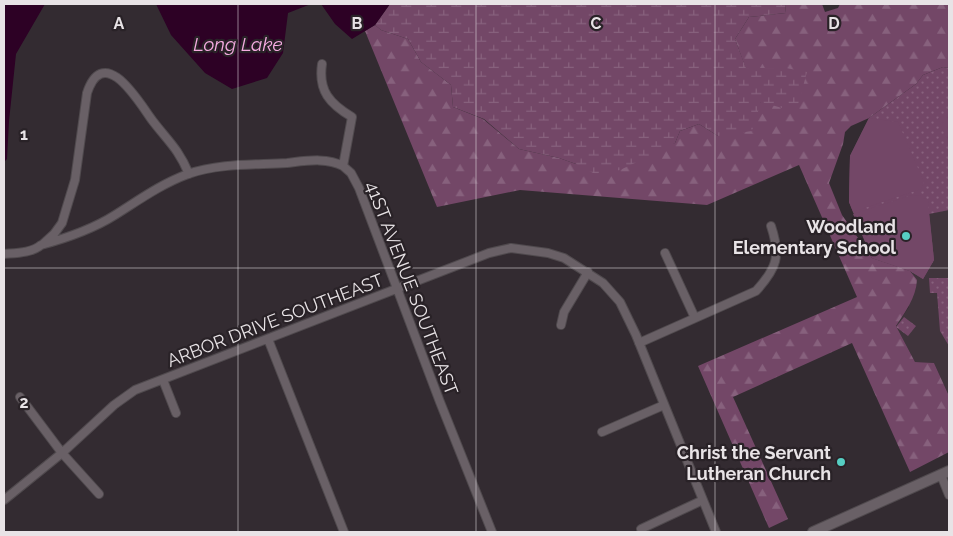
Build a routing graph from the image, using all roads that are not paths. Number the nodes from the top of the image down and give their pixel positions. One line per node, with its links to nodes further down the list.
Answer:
1 (322, 64): 2 (street)
2 (343, 166): 3 (street); 9 (street, 41ST AVENUE SOUTHEAST)
3 (189, 174): 5 (street); 5 (street)
4 (771, 226): 10 (street)
5 (41, 245): 7 (street)
6 (665, 253): 10 (street)
7 (4, 254)
8 (588, 272): 9 (street, ARBOR DRIVE SOUTHEAST); 11 (street); 13 (street, ARBOR DRIVE SOUTHEAST)
9 (397, 288): 12 (street, ARBOR DRIVE SOUTHEAST); 27 (street, 41ST AVENUE SOUTHEAST)
10 (695, 318): 13 (street)
11 (561, 325)
12 (268, 339): 14 (street, ARBOR DRIVE SOUTHEAST); 26 (street)
13 (639, 343): 16 (street, ARBOR DRIVE SOUTHEAST)
14 (163, 380): 17 (street); 19 (street, ARBOR DRIVE SOUTHEAST)
15 (20, 397): 19 (street)
16 (664, 404): 18 (street); 24 (street, ARBOR DRIVE SOUTHEAST)
17 (176, 413)
18 (602, 432)
19 (62, 452): 21 (street); 23 (street, ARBOR DRIVE SOUTHEAST)
20 (945, 473): 22 (street); 29 (street)
21 (99, 494)
22 (949, 495)
23 (4, 500)
24 (703, 500): 25 (street); 28 (street, ARBOR DRIVE SOUTHEAST)
25 (641, 529)
26 (344, 532)
27 (492, 532)
28 (716, 532)
29 (813, 532)

